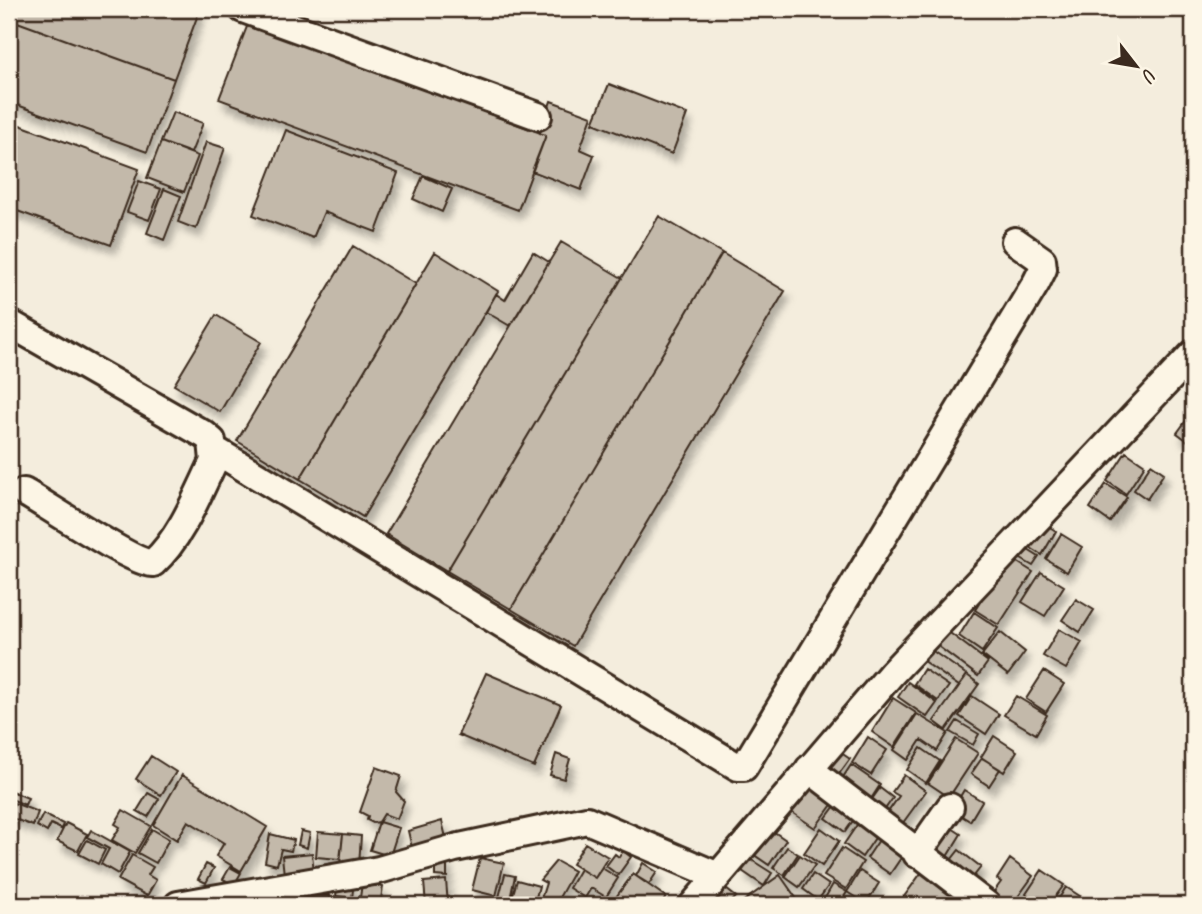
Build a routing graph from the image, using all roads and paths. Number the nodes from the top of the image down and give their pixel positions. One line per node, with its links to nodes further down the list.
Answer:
1 (243, 9): 2 (street)
2 (538, 116)
3 (1015, 241): 6 (street)
4 (9, 323): 6 (street)
5 (1193, 354): 8 (street)
6 (215, 450): 7 (street)
7 (24, 492)
8 (809, 769): 10 (street); 11 (street)
9 (950, 807): 10 (street)
10 (917, 854): 14 (street)
11 (718, 876): 12 (street); 13 (street)
12 (178, 905)
13 (692, 905)
14 (987, 905)

